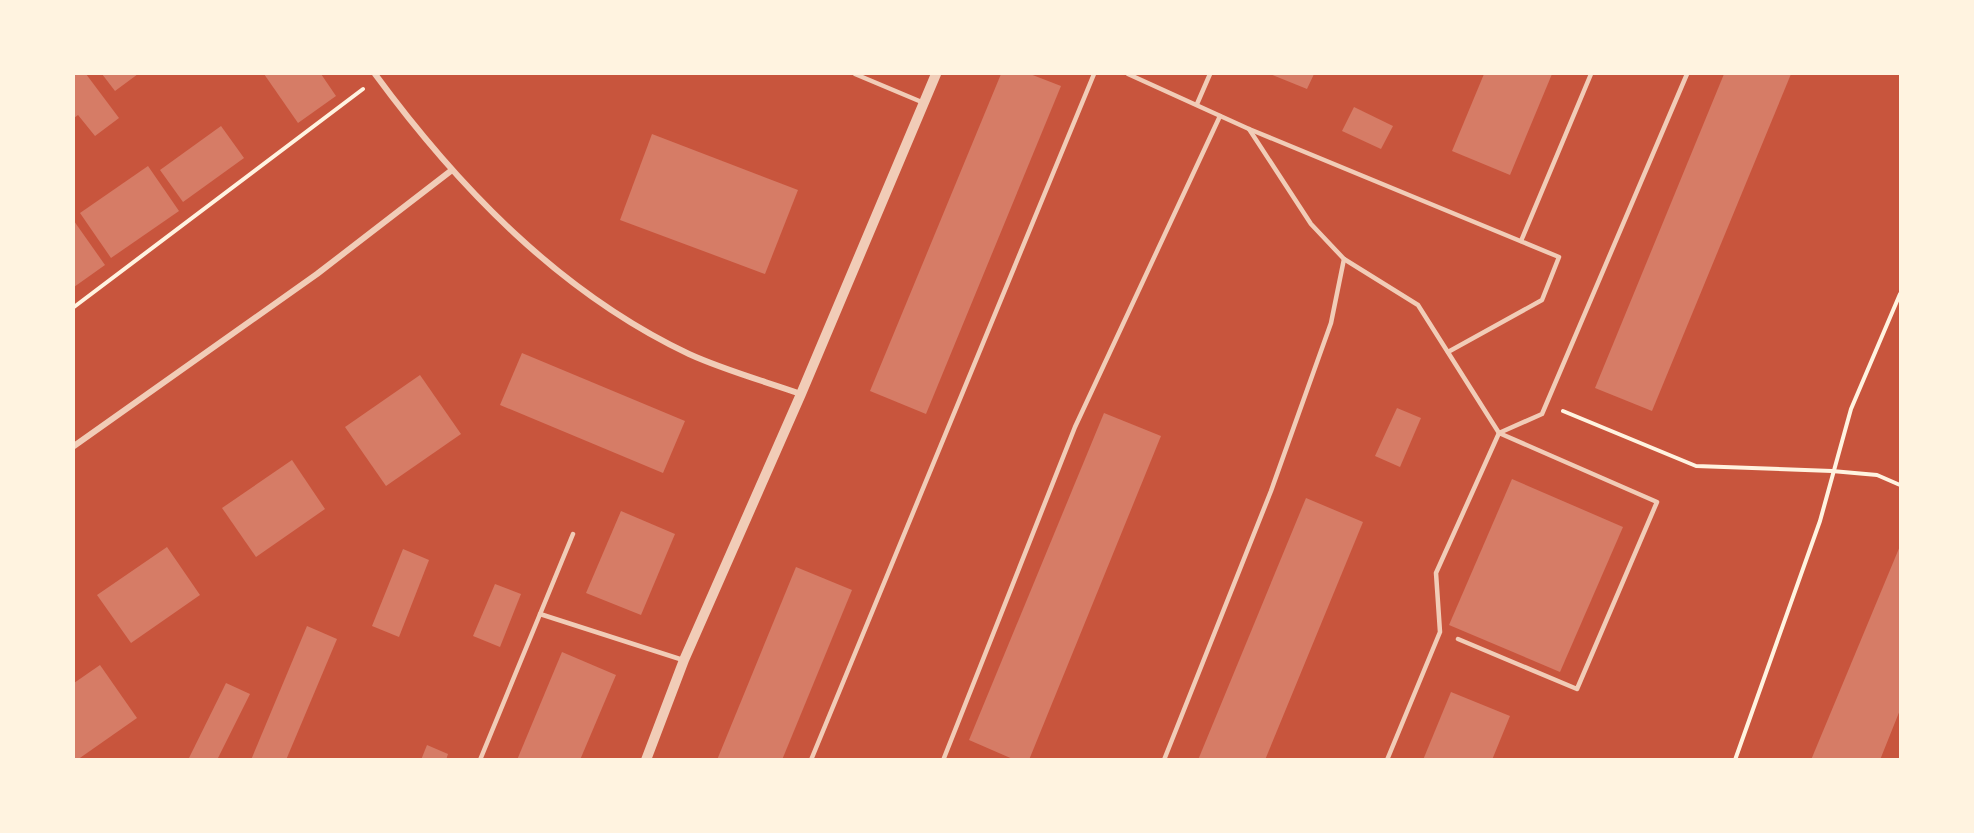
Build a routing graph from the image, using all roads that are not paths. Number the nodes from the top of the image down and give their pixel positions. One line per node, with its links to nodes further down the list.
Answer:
1 (855, 74): 9 (lane)
2 (936, 74): 9 (street)
3 (1095, 74): 27 (lane)
4 (1128, 74): 10 (lane)
5 (1210, 74): 10 (lane)
6 (1591, 74): 14 (lane)
7 (1687, 74): 18 (lane)
8 (376, 76): 13 (street)
9 (924, 103): 17 (street)
10 (1197, 104): 11 (lane)
11 (1220, 116): 12 (lane); 24 (lane)
12 (1249, 129): 14 (lane); 15 (lane)
13 (452, 170): 17 (street); 19 (street)
14 (1521, 241): 16 (lane)
15 (1344, 259): 16 (lane); 28 (lane)
16 (1448, 352): 18 (lane)
17 (801, 394): 23 (street)
18 (1499, 433): 22 (lane); 29 (lane)
19 (74, 446)
20 (573, 534): 21 (lane)
21 (540, 614): 23 (lane); 25 (lane)
22 (1458, 639)
23 (684, 660): 26 (street)
24 (944, 758)
25 (480, 759)
26 (646, 759)
27 (811, 759)
28 (1164, 759)
29 (1387, 759)

